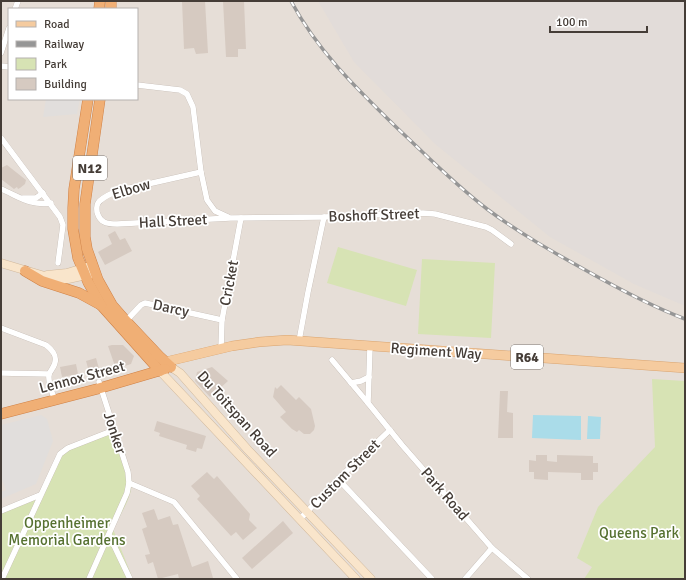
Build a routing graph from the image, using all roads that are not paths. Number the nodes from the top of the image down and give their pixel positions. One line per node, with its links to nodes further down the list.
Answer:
1 (8, 31): 2 (street)
2 (1, 53)
3 (138, 85): 7 (street)
4 (88, 100): 21 (highway, N12)
5 (100, 100): 19 (highway, N12)
6 (1, 138): 9 (street)
7 (201, 172): 13 (street); 15 (street, Elbow)
8 (1, 189): 10 (street)
9 (43, 193): 10 (street); 11 (street)
10 (22, 198): 11 (street)
11 (51, 203): 18 (street)
12 (324, 217): 14 (street, Boshoff Street); 16 (street, Boshoff Street); 26 (street)
13 (230, 218): 14 (street, Boshoff Street); 15 (street, Hall Street)
14 (241, 218): 23 (street, Cricket)
15 (117, 224)
16 (512, 244)
17 (1, 263): 20 (street)
18 (58, 263)
19 (94, 268): 21 (street); 24 (highway, Du Toitspan Road / N12)
20 (25, 271): 21 (street); 22 (highway)
21 (84, 272): 22 (highway, Du Toitspan Road / N12)
22 (101, 305): 30 (highway, Du Toitspan Road / N12)
23 (222, 320): 24 (street, Darcy); 28 (street, Cricket)
24 (126, 321): 30 (highway, Du Toitspan Road / N12)
25 (1, 328): 33 (street)
26 (299, 341): 27 (main road, Regiment Way / R64); 28 (main road, Regiment Way / R64)
27 (370, 346): 31 (main road, Regiment Way / R64); 34 (street)
28 (221, 348): 30 (main road, Regiment Way / R64)
29 (332, 360): 35 (street, Park Road)
30 (162, 366): 36 (highway, Lennox Street); 47 (street, Du Toitspan Road); 48 (street, Du Toitspan Road)
31 (685, 368)
32 (1, 373): 33 (street)
33 (49, 374): 37 (street)
34 (369, 377): 35 (street); 38 (street)
35 (351, 383): 38 (street, Park Road)
36 (100, 385): 37 (highway, Lennox Street); 41 (street, Jonker)
37 (54, 397): 39 (highway, Lennox Street); 40 (highway, Lennox Street)
38 (368, 403): 42 (street, Park Road)
39 (1, 407)
40 (1, 414)
41 (114, 430): 44 (street, Jonker); 45 (street)
42 (390, 430): 43 (street, Custom Street); 50 (street, Park Road)
43 (338, 479): 47 (street, Custom Street); 57 (street)
44 (129, 483): 49 (street); 54 (street)
45 (40, 495): 46 (street); 51 (street)
46 (1, 511)
47 (307, 511): 48 (street, Custom Street); 56 (street, Du Toitspan Road)
48 (300, 519): 55 (street, Du Toitspan Road)
49 (109, 535): 52 (street); 53 (street)
50 (492, 548): 58 (street); 59 (street, Park Road)
51 (2, 579)
52 (89, 579)
53 (130, 579)
54 (237, 579)
55 (356, 579)
56 (371, 579)
57 (432, 579)
58 (465, 579)
59 (528, 579)

